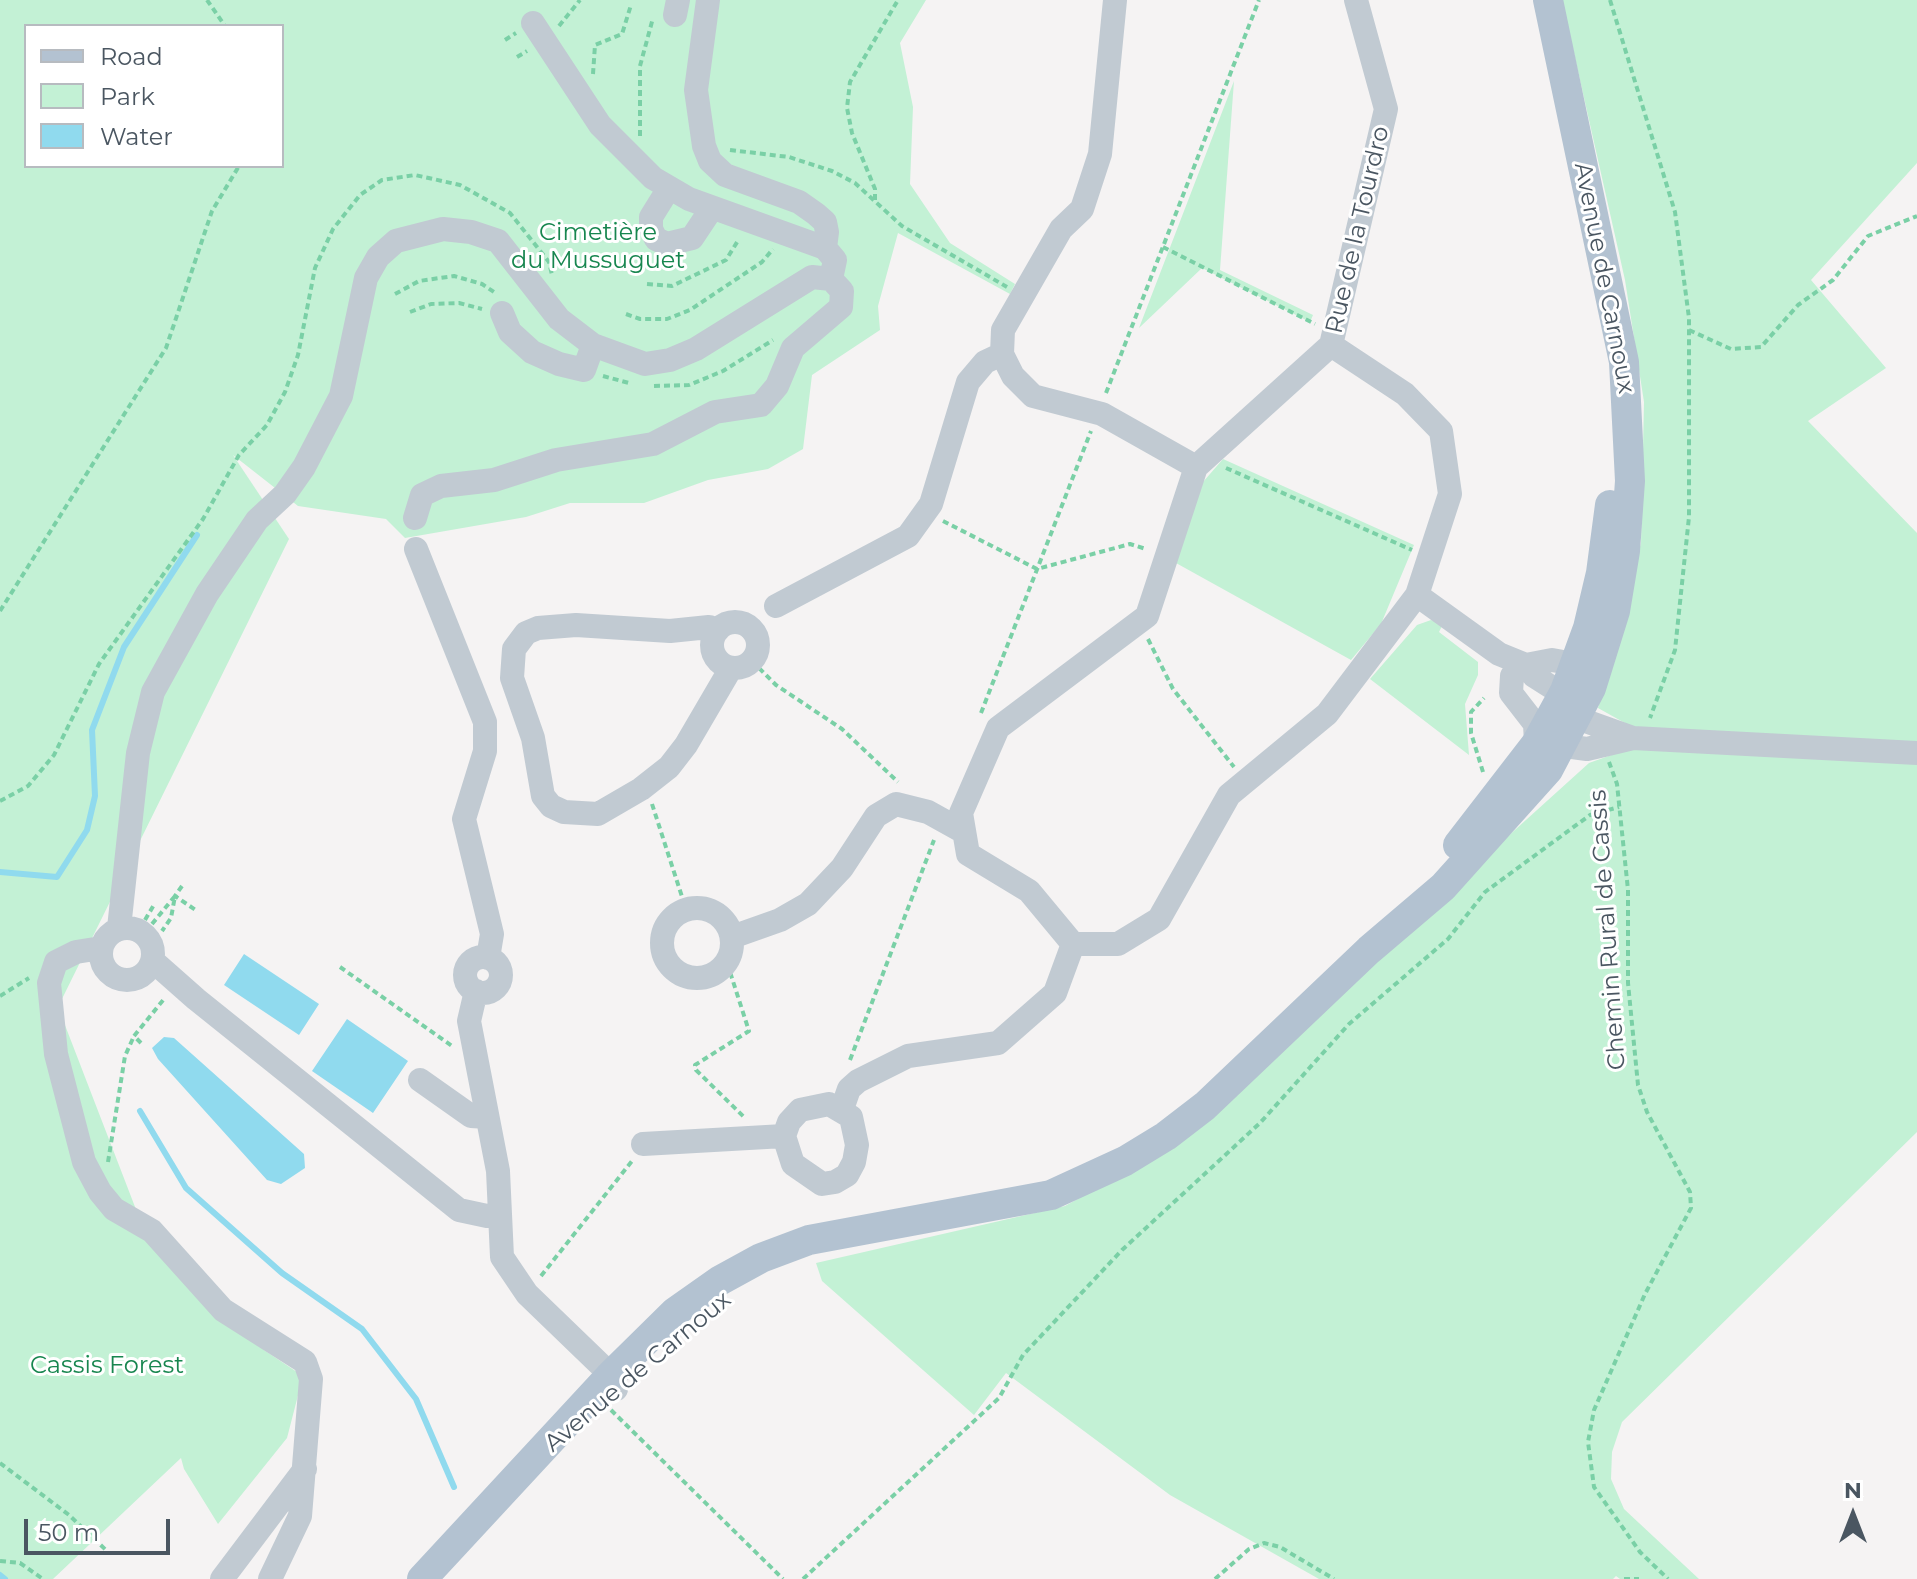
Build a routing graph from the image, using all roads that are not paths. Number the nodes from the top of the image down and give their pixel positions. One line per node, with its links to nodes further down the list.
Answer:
1 (708, 0): 9 (street)
2 (1115, 0): 14 (street)
3 (1356, 0): 13 (street, Rue de la Tourdro)
4 (1531, 0): 23 (main road, Avenue de Carnoux)
5 (1548, 0): 23 (main road, Avenue de Carnoux)
6 (533, 23): 7 (street)
7 (669, 188): 8 (street); 8 (street)
8 (712, 208): 9 (street)
9 (825, 248): 10 (street)
10 (831, 279): 12 (street); 16 (street)
11 (502, 313): 12 (street)
12 (593, 345): 28 (street)
13 (1331, 345): 15 (street); 18 (street, Rue de la Tourdro)
14 (1002, 354): 15 (street); 19 (street)
15 (1201, 463): 27 (street)
16 (415, 518)
17 (416, 549): 35 (street)
18 (1417, 595): 22 (street); 30 (street, Rue de la Tourdro)
19 (776, 606): 20 (street); 21 (street)
20 (726, 626): 21 (street); 21 (street); 21 (street)
21 (747, 659)
22 (1526, 665): 23 (street); 24 (street)
23 (1577, 681): 24 (main road, Avenue de Carnoux)
24 (1557, 730): 25 (street); 25 (street); 39 (main road, Avenue de Carnoux)
25 (1637, 738): 26 (street)
26 (1917, 753)
27 (956, 821): 29 (street); 30 (street)
28 (119, 928): 31 (street); 32 (street)
29 (732, 937): 29 (street)
30 (1073, 944): 34 (street)
31 (101, 948): 32 (street); 40 (street)
32 (153, 961): 38 (street)
33 (420, 1080): 35 (street)
34 (845, 1099): 36 (street); 36 (street)
35 (489, 1126): 38 (street)
36 (784, 1136): 37 (street)
37 (643, 1144)
38 (500, 1214): 39 (street)
39 (610, 1388): 41 (main road, Avenue de Carnoux)
40 (295, 1495): 42 (street); 43 (street)
41 (477, 1520): 44 (main road, Avenue de Carnoux); 45 (main road, Avenue de Carnoux)
42 (222, 1579)
43 (270, 1579)
44 (409, 1579)
45 (422, 1579)

